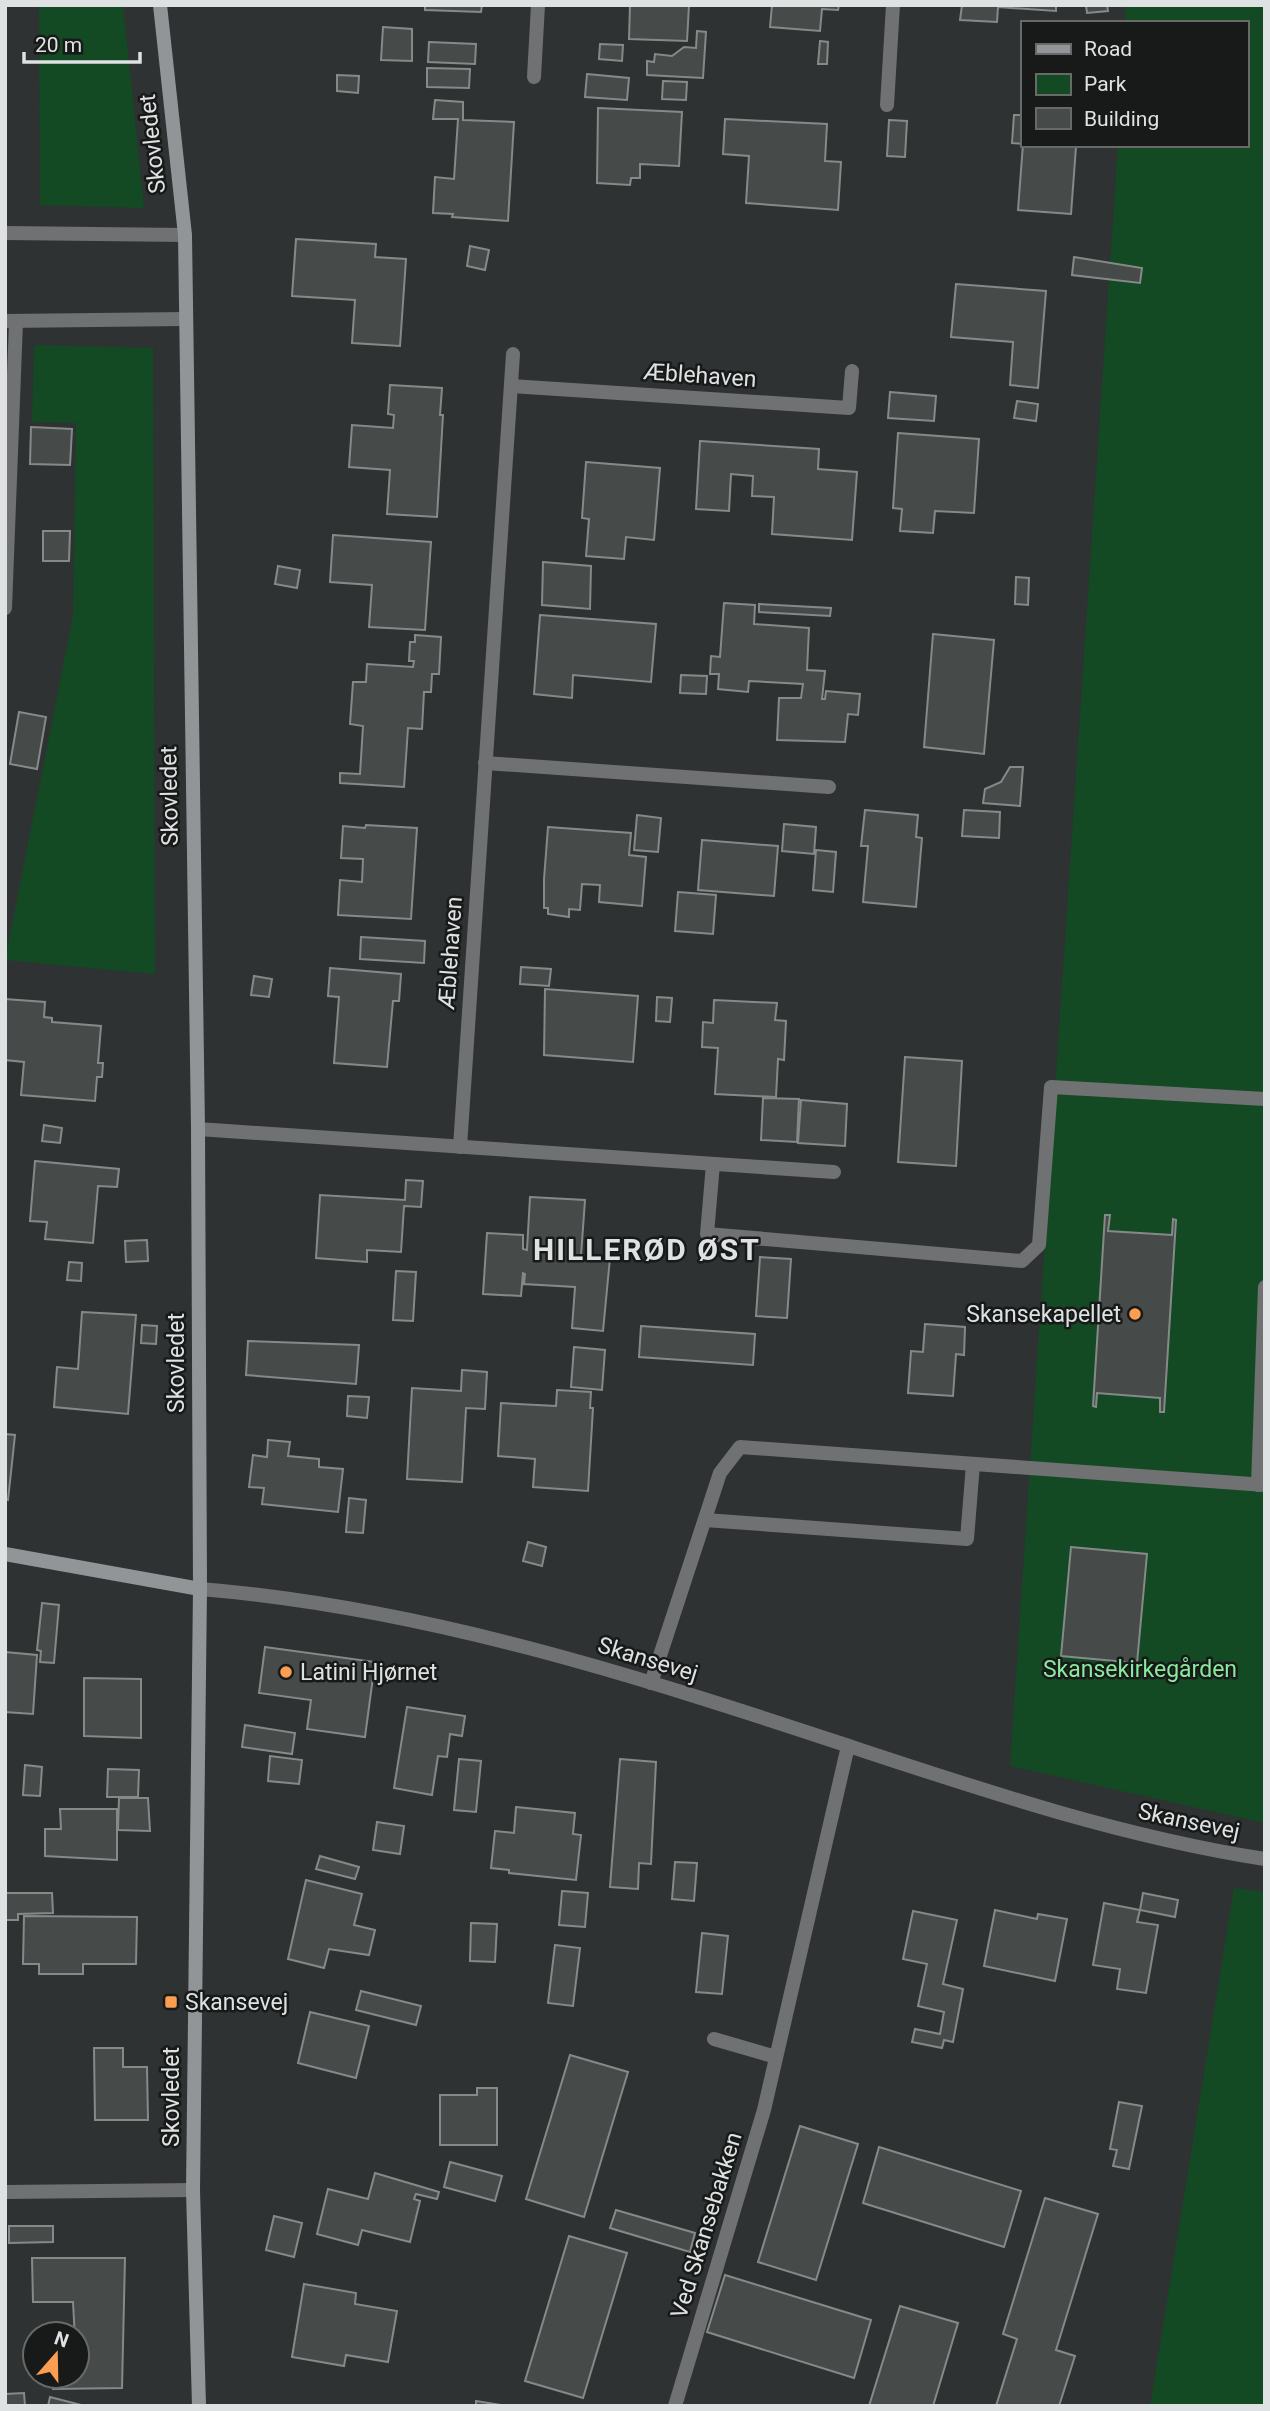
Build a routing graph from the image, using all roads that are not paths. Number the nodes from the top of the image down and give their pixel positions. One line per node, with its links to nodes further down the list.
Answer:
1 (160, 5): 7 (street, Skovledet)
2 (538, 5): 4 (street)
3 (893, 5): 5 (street)
4 (534, 77)
5 (887, 105)
6 (5, 233): 7 (street)
7 (185, 236): 8 (street, Skovledet)
8 (186, 319): 9 (street); 17 (street, Skovledet)
9 (11, 321): 13 (street)
10 (513, 354): 12 (street, Æblehaven)
11 (852, 371): 12 (street, Æblehaven)
12 (511, 386): 14 (street, Æblehaven)
13 (5, 608)
14 (485, 763): 15 (street); 18 (street, Æblehaven)
15 (829, 787)
16 (1265, 1099): 19 (street)
17 (198, 1129): 18 (street); 26 (street, Skovledet)
18 (460, 1147): 19 (street)
19 (713, 1164): 20 (street)
20 (834, 1172)
21 (1265, 1287): 23 (street)
22 (973, 1464): 23 (street); 24 (street); 24 (street)
23 (1261, 1485)
24 (705, 1520): 27 (street)
25 (5, 1554): 26 (street, Skansevej)
26 (200, 1589): 27 (street, Skansevej); 32 (street, Skovledet)
27 (651, 1683): 28 (street, Skansevej)
28 (848, 1746): 29 (street, Skansevej); 31 (street, Ved Skansebakken)
29 (1265, 1859)
30 (714, 2039): 31 (street)
31 (776, 2057): 35 (street, Ved Skansebakken)
32 (193, 2190): 33 (street); 34 (street, Skovledet)
33 (5, 2192)
34 (199, 2406)
35 (675, 2406)

